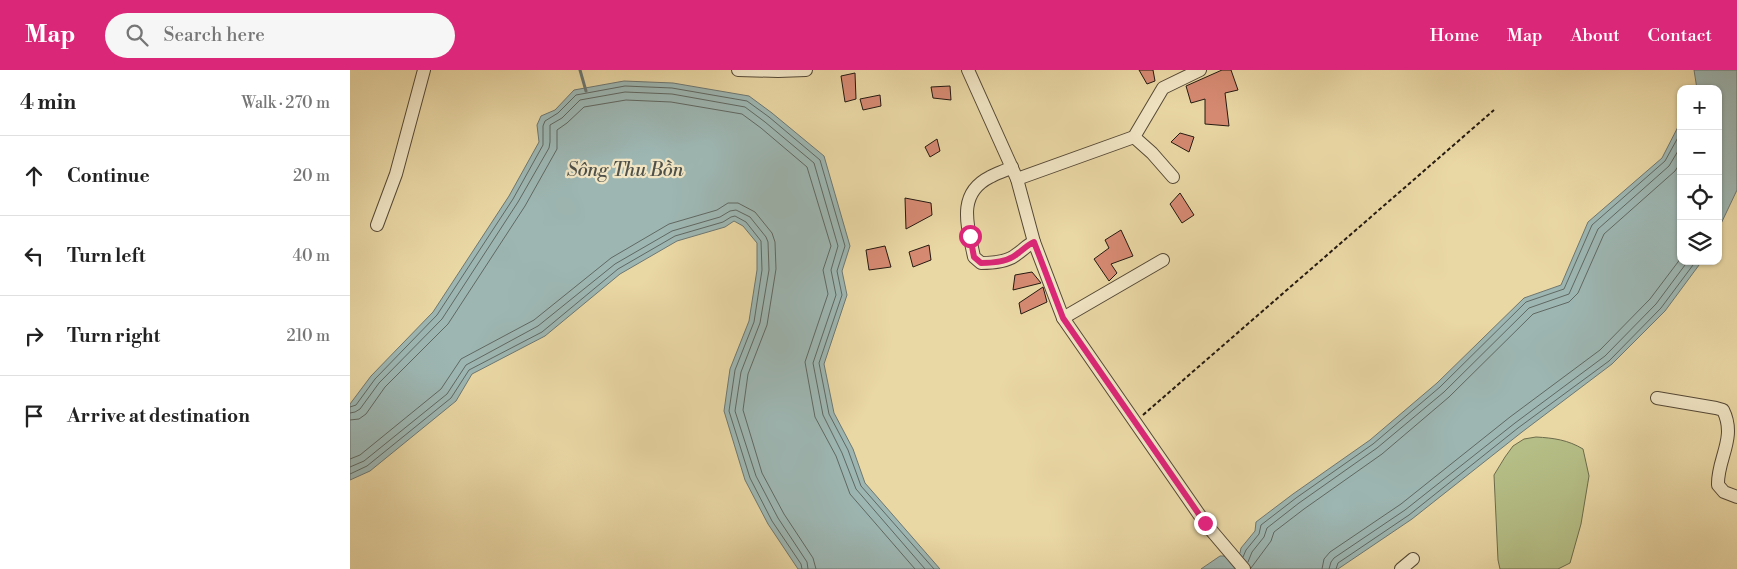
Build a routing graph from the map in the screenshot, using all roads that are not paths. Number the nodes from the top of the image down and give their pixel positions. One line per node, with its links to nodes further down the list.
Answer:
1 (424, 70): 10 (street)
2 (738, 70): 3 (street)
3 (806, 70)
4 (968, 70): 7 (street)
5 (1200, 70): 6 (street)
6 (1134, 137): 8 (street); 9 (street)
7 (1012, 167): 9 (street); 11 (street)
8 (1173, 177)
9 (1018, 179): 11 (street)
10 (377, 225)
11 (1034, 242): 13 (street)
12 (1163, 260): 13 (street)
13 (1063, 318): 17 (street)
14 (1657, 398): 15 (street)
15 (1737, 496)
16 (1413, 559): 18 (street)
17 (1244, 569)
18 (1401, 569)

